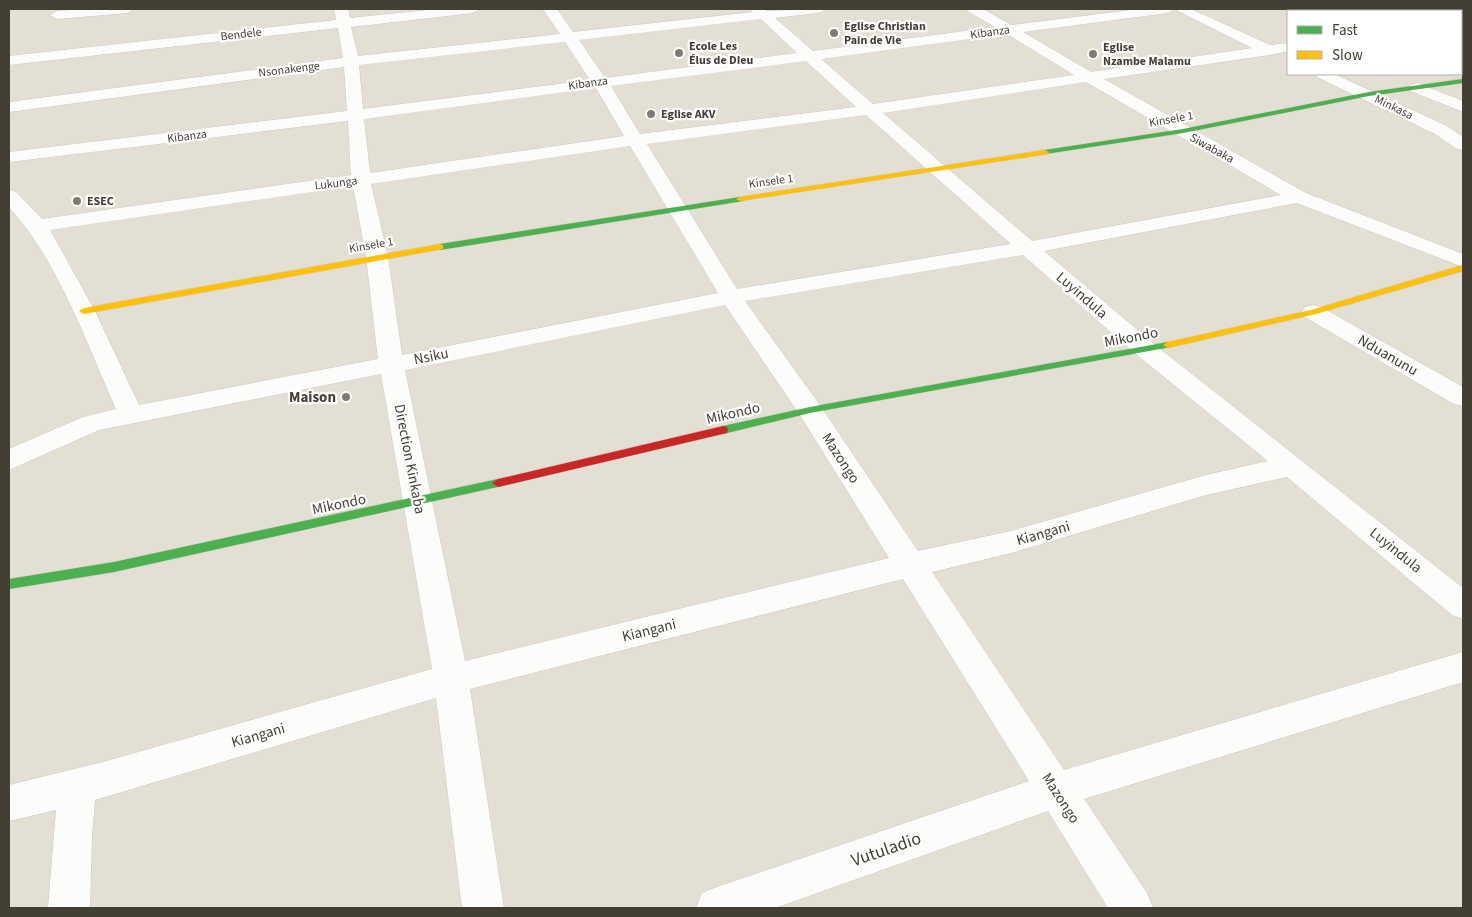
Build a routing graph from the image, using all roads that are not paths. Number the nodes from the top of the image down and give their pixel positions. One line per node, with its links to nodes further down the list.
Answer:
1 (127, 9): 8 (street)
2 (473, 9): 10 (street, Bendele)
3 (550, 9): 12 (street, Mazongo)
4 (817, 9): 9 (street, Nsonakenge)
5 (974, 9): 11 (street, Siwabaka)
6 (1168, 9): 11 (street, Kibanza)
7 (1182, 9): 14 (street)
8 (57, 12): 16 (street)
9 (761, 12): 12 (street, Nsonakenge); 15 (street, Luyindula)
10 (342, 15): 16 (street, Bendele); 19 (street, Direction Kinkaba)
11 (1008, 29): 15 (street, Kibanza); 21 (street, Siwabaka)
12 (571, 37): 19 (street, Nsonakenge); 23 (street, Mazongo)
13 (1287, 47): 14 (street, Lukunga)
14 (1269, 50): 17 (street); 21 (street, Lukunga)
15 (810, 56): 23 (street, Kibanza); 28 (street, Luyindula)
16 (45, 57): 18 (street, Bendele)
17 (1287, 59)
18 (9, 60)
19 (351, 61): 26 (street, Nsonakenge); 29 (street, Direction Kinkaba)
20 (1324, 75): 25 (street, Minkasa)
21 (1089, 77): 28 (street, Lukunga); 30 (street, Siwabaka)
22 (1463, 81): 24 (street, Kinsele 1)
23 (600, 82): 29 (street, Kibanza); 31 (street, Mazongo)
24 (1417, 88): 25 (street, Kinsele 1); 27 (street)
25 (1369, 94): 30 (street, Kinsele 1); 32 (street, Minkasa)
26 (9, 107)
27 (1463, 107)
28 (869, 110): 31 (street, Lukunga); 34 (street, Luyindula)
29 (354, 115): 33 (street, Kibanza); 35 (street, Direction Kinkaba)
30 (1183, 131): 34 (street, Kinsele 1); 37 (street, Siwabaka)
31 (636, 140): 35 (street, Lukunga); 38 (street, Mazongo)
32 (1463, 145)
33 (9, 157)
34 (937, 170): 38 (street, Kinsele 1); 40 (street, Luyindula)
35 (361, 180): 39 (street, Lukunga); 41 (street, Direction Kinkaba)
36 (9, 196): 39 (street)
37 (1299, 197): 40 (street, Nsiku); 42 (street, Siwabaka)
38 (678, 208): 41 (street, Kinsele 1); 44 (street, Mazongo)
39 (37, 226): 45 (street)
40 (1028, 248): 44 (street, Nsiku); 47 (street, Luyindula)
41 (376, 257): 45 (street, Kinsele 1); 48 (street, Direction Kinkaba)
42 (1463, 261)
43 (1463, 268): 46 (street, Mikondo)
44 (731, 297): 48 (street, Nsiku); 50 (street, Mazongo)
45 (84, 311): 51 (street)
46 (1313, 312): 47 (street, Mikondo); 49 (street, Nduanunu)
47 (1146, 350): 50 (street, Mikondo); 53 (street, Luyindula)
48 (391, 363): 51 (street, Nsiku); 54 (street, Direction Kinkaba)
49 (1463, 398)
50 (810, 410): 54 (street, Mikondo); 55 (street, Mazongo)
51 (131, 415): 52 (street, Nsiku)
52 (9, 460)
53 (1292, 466): 55 (street, Kiangani); 57 (street, Luyindula)
54 (419, 502): 56 (street, Mikondo); 59 (street, Direction Kinkaba)
55 (910, 565): 59 (street, Kiangani); 61 (street, Mazongo)
56 (9, 584)
57 (1463, 606)
58 (1463, 667): 61 (street, Vutuladio)
59 (451, 679): 60 (street, Kiangani); 64 (street, Direction Kinkaba)
60 (78, 785): 62 (street, Kiangani); 63 (street)
61 (1056, 790): 65 (street, Vutuladio); 66 (street, Mazongo)
62 (9, 802)
63 (69, 908)
64 (483, 908)
65 (717, 908)
66 (1132, 908)

